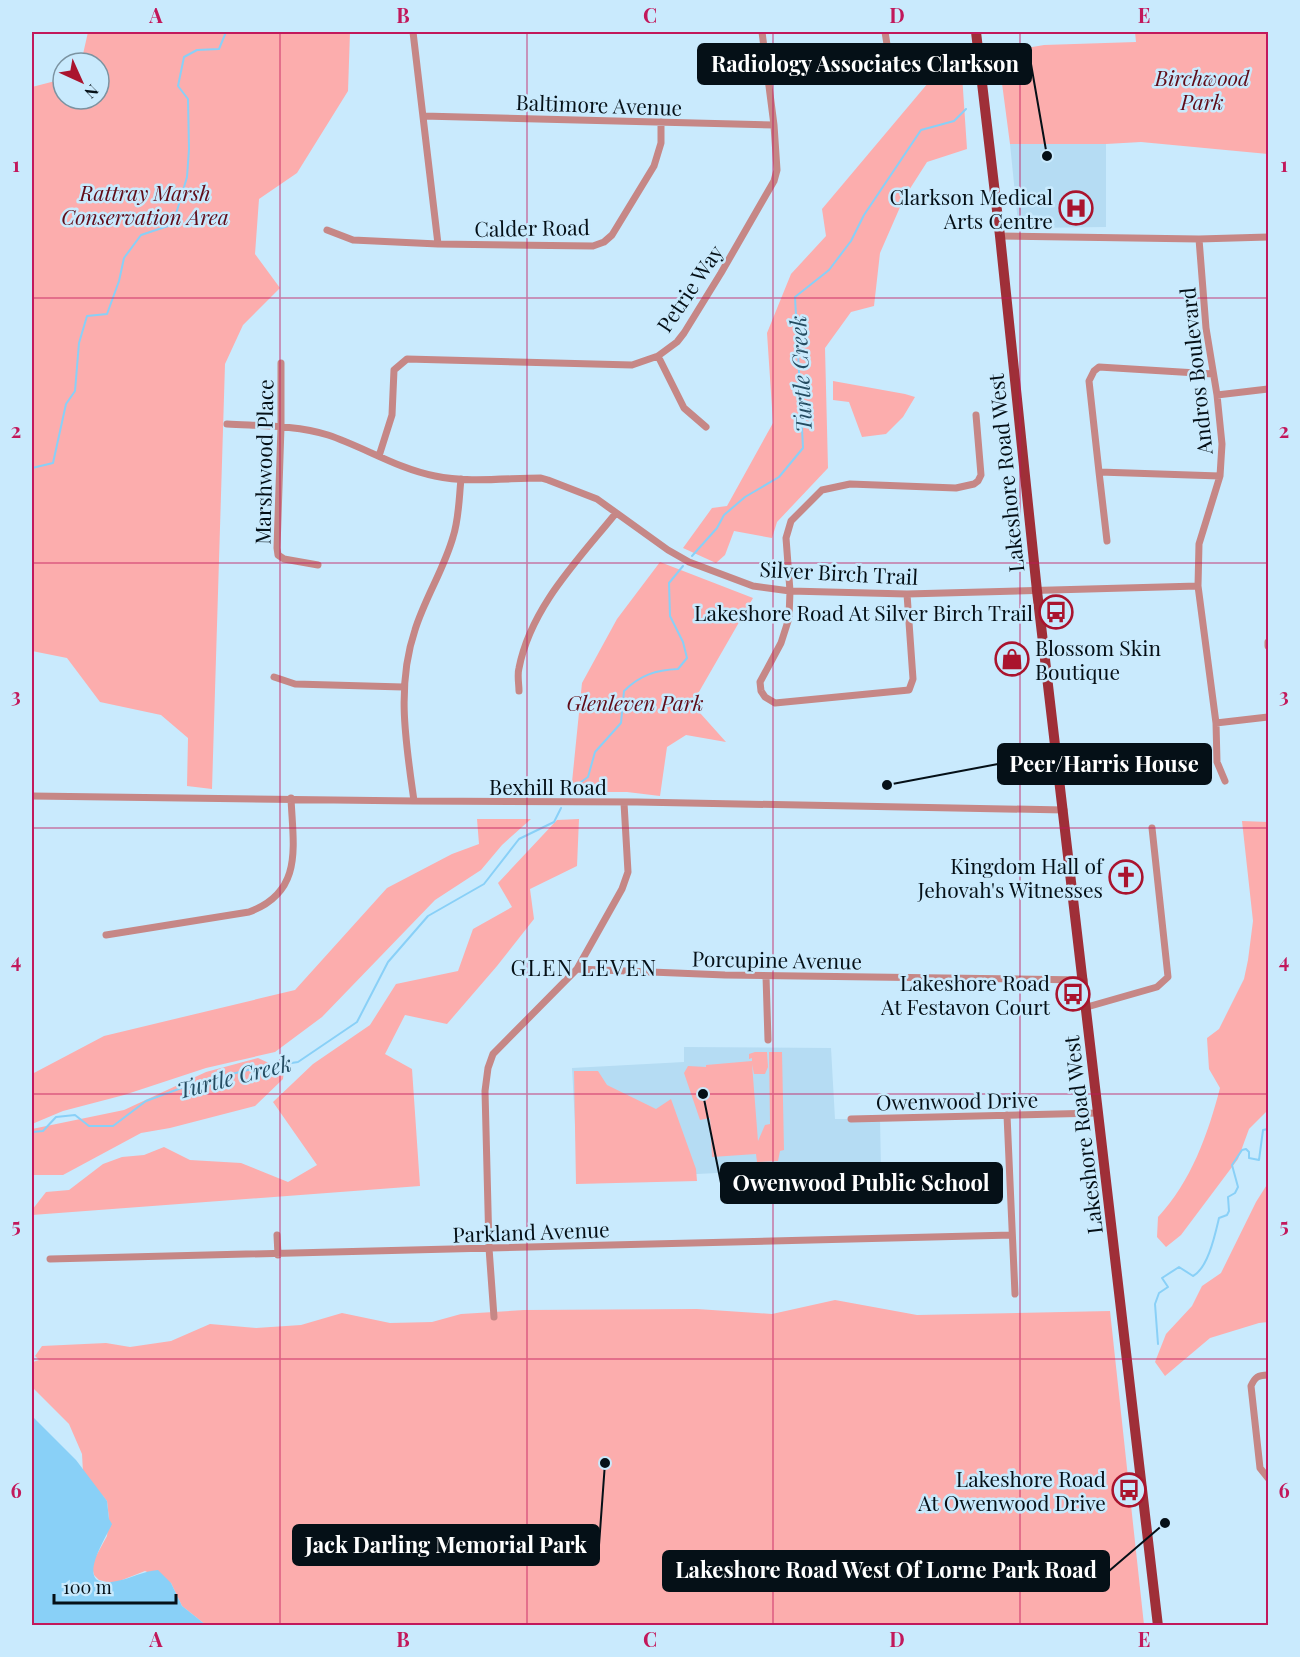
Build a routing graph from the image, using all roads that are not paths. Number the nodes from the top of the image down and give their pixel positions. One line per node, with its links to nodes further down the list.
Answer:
1 (412, 32): 6 (street)
2 (762, 32): 8 (street, Petrie Way)
3 (885, 32): 5 (street)
4 (976, 32): 10 (main road, Lakeshore Road West)
5 (890, 63)
6 (423, 116): 7 (street, Baltimore Avenue); 13 (street)
7 (661, 122): 8 (street, Baltimore Avenue); 13 (street, Calder Road)
8 (774, 125): 14 (street, Petrie Way)
9 (327, 230): 13 (street, Calder Road)
10 (1000, 236): 12 (street); 32 (main road, Lakeshore Road West)
11 (1269, 237): 12 (street)
12 (1199, 239): 16 (street, Andros Boulevard)
13 (438, 244)
14 (658, 356): 22 (street); 23 (street, Petrie Way)
15 (281, 363): 21 (street, Marshwood Place)
16 (1213, 374): 18 (street, Andros Boulevard); 24 (street)
17 (1269, 388): 18 (street)
18 (1217, 395): 25 (street, Andros Boulevard)
19 (976, 415): 31 (street)
20 (227, 424): 21 (street, Silver Birch Trail)
21 (281, 427): 23 (street, Silver Birch Trail); 29 (street, Marshwood Place)
22 (706, 427)
23 (379, 456): 26 (street, Silver Birch Trail)
24 (1099, 472): 25 (street); 28 (street)
25 (1220, 476): 30 (street, Andros Boulevard)
26 (461, 478): 27 (street, Silver Birch Trail); 35 (street)
27 (616, 513): 31 (street, Silver Birch Trail); 36 (street)
28 (1107, 542)
29 (318, 565)
30 (1198, 586): 32 (street, Silver Birch Trail); 38 (street, Andros Boulevard)
31 (790, 591): 33 (street, Silver Birch Trail); 33 (street)
32 (1037, 591): 33 (street, Silver Birch Trail); 44 (main road, Lakeshore Road West)
33 (907, 594)
34 (274, 677): 35 (street)
35 (403, 687): 42 (street)
36 (519, 691)
37 (1269, 717): 38 (street)
38 (1216, 723): 39 (street, Andros Boulevard)
39 (1225, 781)
40 (32, 796): 41 (street, Bexhill Road)
41 (291, 798): 42 (street, Bexhill Road); 46 (street)
42 (414, 801): 43 (street, Bexhill Road)
43 (624, 803): 44 (street, Bexhill Road); 47 (street)
44 (1064, 810): 49 (main road, Lakeshore Road West)
45 (1152, 828): 50 (street)
46 (106, 935)
47 (577, 969): 48 (street, Porcupine Avenue); 57 (street)
48 (766, 976): 49 (street, Porcupine Avenue); 51 (street)
49 (1084, 980): 50 (main road, Lakeshore Road West)
50 (1087, 1007): 52 (main road, Lakeshore Road West)
51 (768, 1040)
52 (1099, 1113): 53 (street, Owenwood Drive); 64 (main road, Lakeshore Road West)
53 (1007, 1115): 54 (street, Owenwood Drive); 56 (street)
54 (851, 1119)
55 (277, 1235): 58 (street)
56 (1012, 1235): 57 (street, Parkland Avenue); 60 (street)
57 (489, 1248): 58 (street, Parkland Avenue); 61 (street)
58 (278, 1255): 59 (street, Parkland Avenue)
59 (50, 1259)
60 (1015, 1294)
61 (494, 1317)
62 (1269, 1375): 63 (street)
63 (1269, 1478)
64 (1158, 1626)

